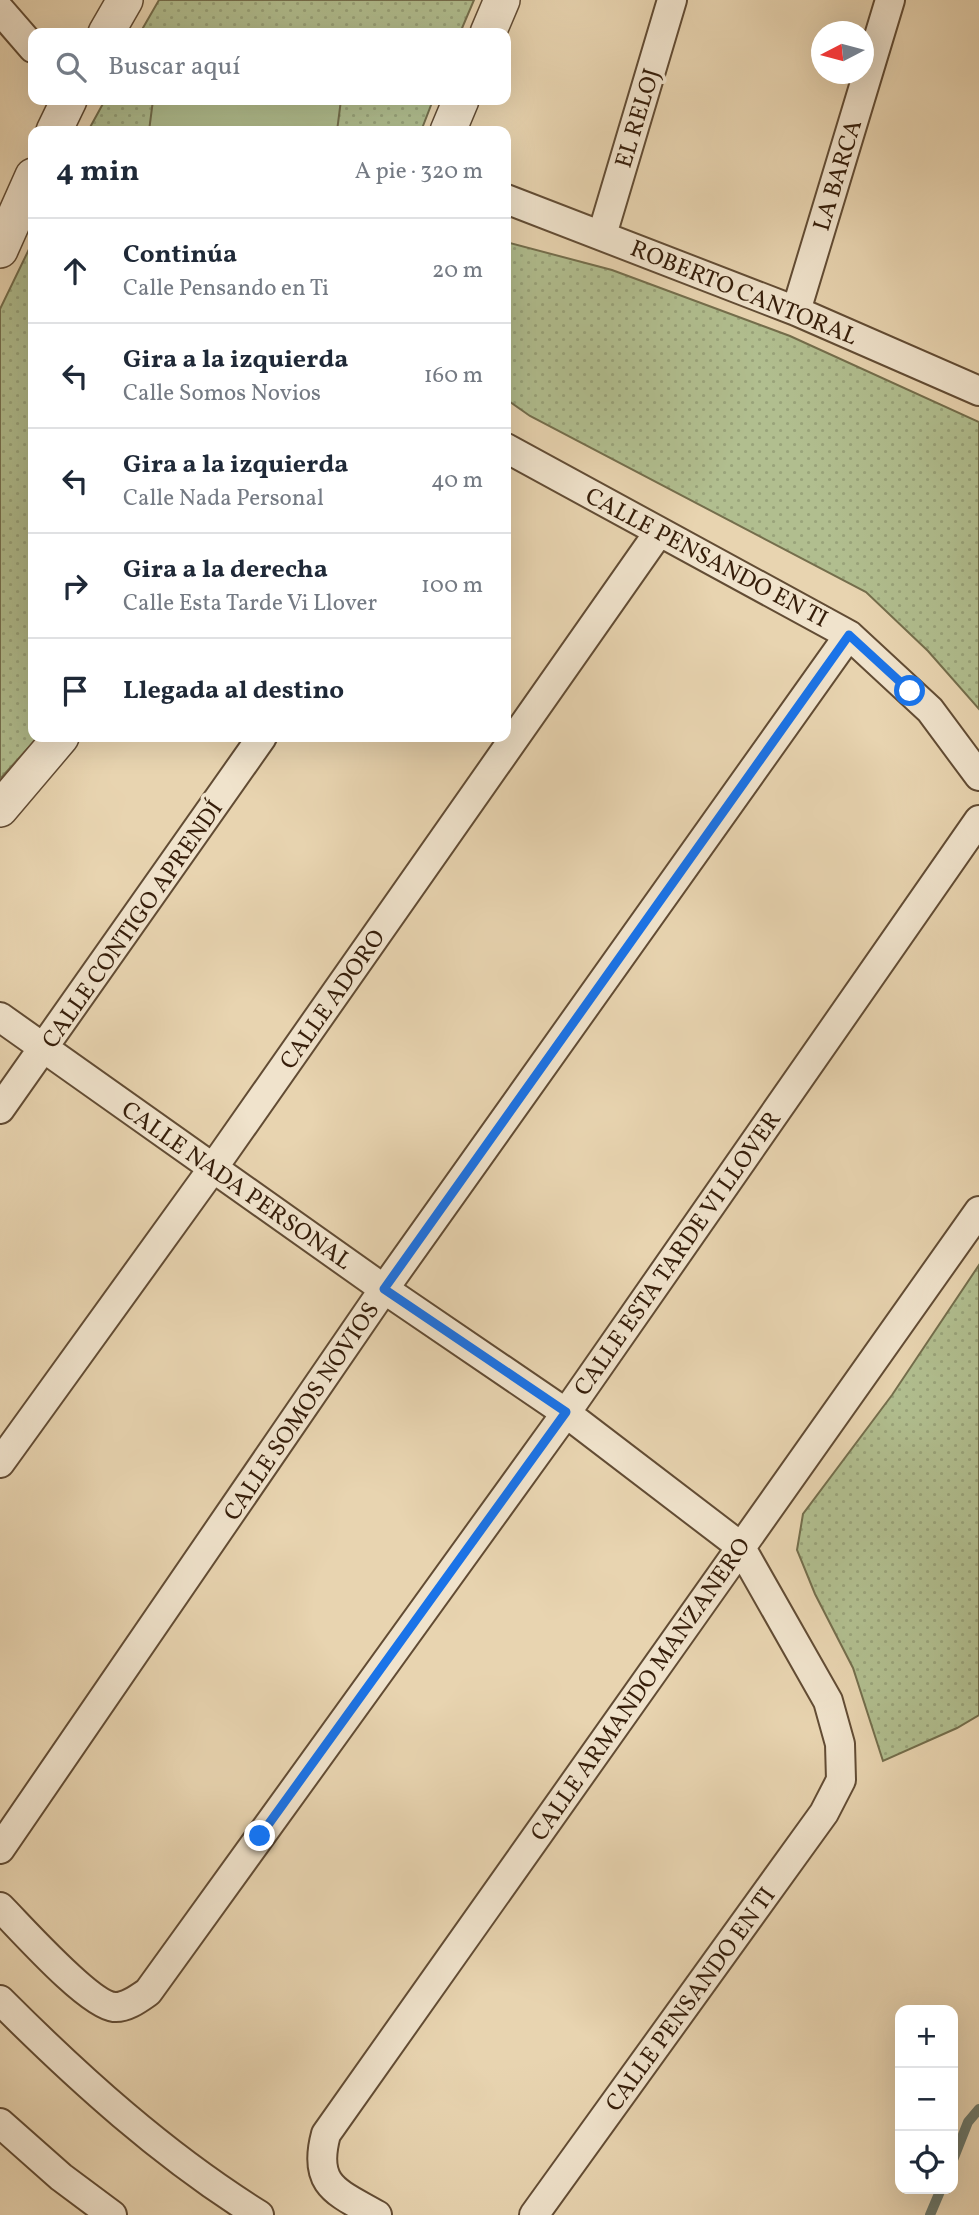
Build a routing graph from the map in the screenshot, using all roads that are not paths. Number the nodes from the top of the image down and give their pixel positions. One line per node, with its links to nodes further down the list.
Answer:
1 (125, 0): 6 (street)
2 (502, 0): 7 (street)
3 (672, 0): 16 (street, EL RELOJ)
4 (890, 0): 18 (street, LA BARCA)
5 (0, 10): 8 (street)
6 (109, 28)
7 (490, 28)
8 (28, 42)
9 (67, 105): 11 (street)
10 (459, 105): 12 (street)
11 (56, 126)
12 (450, 126)
13 (28, 182): 15 (street)
14 (511, 201): 16 (street, ROBERTO CANTORAL)
15 (8, 207): 17 (street)
16 (602, 235): 18 (street, ROBERTO CANTORAL)
17 (0, 250)
18 (796, 311): 19 (street, ROBERTO CANTORAL)
19 (979, 391)
20 (511, 451): 21 (street, CALLE PENSANDO EN TI)
21 (659, 532): 22 (street, CALLE PENSANDO EN TI); 31 (street, CALLE ADORO)
22 (849, 635): 25 (street, CALLE PENSANDO EN TI); 33 (street, CALLE SOMOS NOVIOS)
23 (57, 742): 26 (street)
24 (259, 742): 29 (street, CALLE CONTIGO APRENDÍ)
25 (979, 776)
26 (0, 809)
27 (979, 820): 34 (street, CALLE ESTA TARDE VI LLOVER)
28 (0, 1017): 29 (street, CALLE NADA PERSONAL)
29 (44, 1050): 30 (street, CALLE CONTIGO APRENDÍ); 31 (street, CALLE NADA PERSONAL)
30 (0, 1109)
31 (213, 1168): 33 (street, CALLE NADA PERSONAL); 35 (street, CALLE ADORO)
32 (979, 1211): 36 (street, CALLE ARMANDO MANZANERO)
33 (384, 1289): 34 (street, CALLE NADA PERSONAL); 38 (street, CALLE SOMOS NOVIOS)
34 (566, 1412): 36 (street, CALLE NADA PERSONAL); 39 (street, CALLE ESTA TARDE VI LLOVER)
35 (0, 1463)
36 (740, 1546): 37 (street, CALLE NADA PERSONAL); 44 (street, CALLE ARMANDO MANZANERO)
37 (841, 1780): 45 (street, CALLE PENSANDO EN TI)
38 (0, 1849)
39 (0, 1907)
40 (0, 2000): 43 (street)
41 (0, 2123): 42 (street)
42 (112, 2215)
43 (259, 2215)
44 (377, 2215)
45 (534, 2215)

